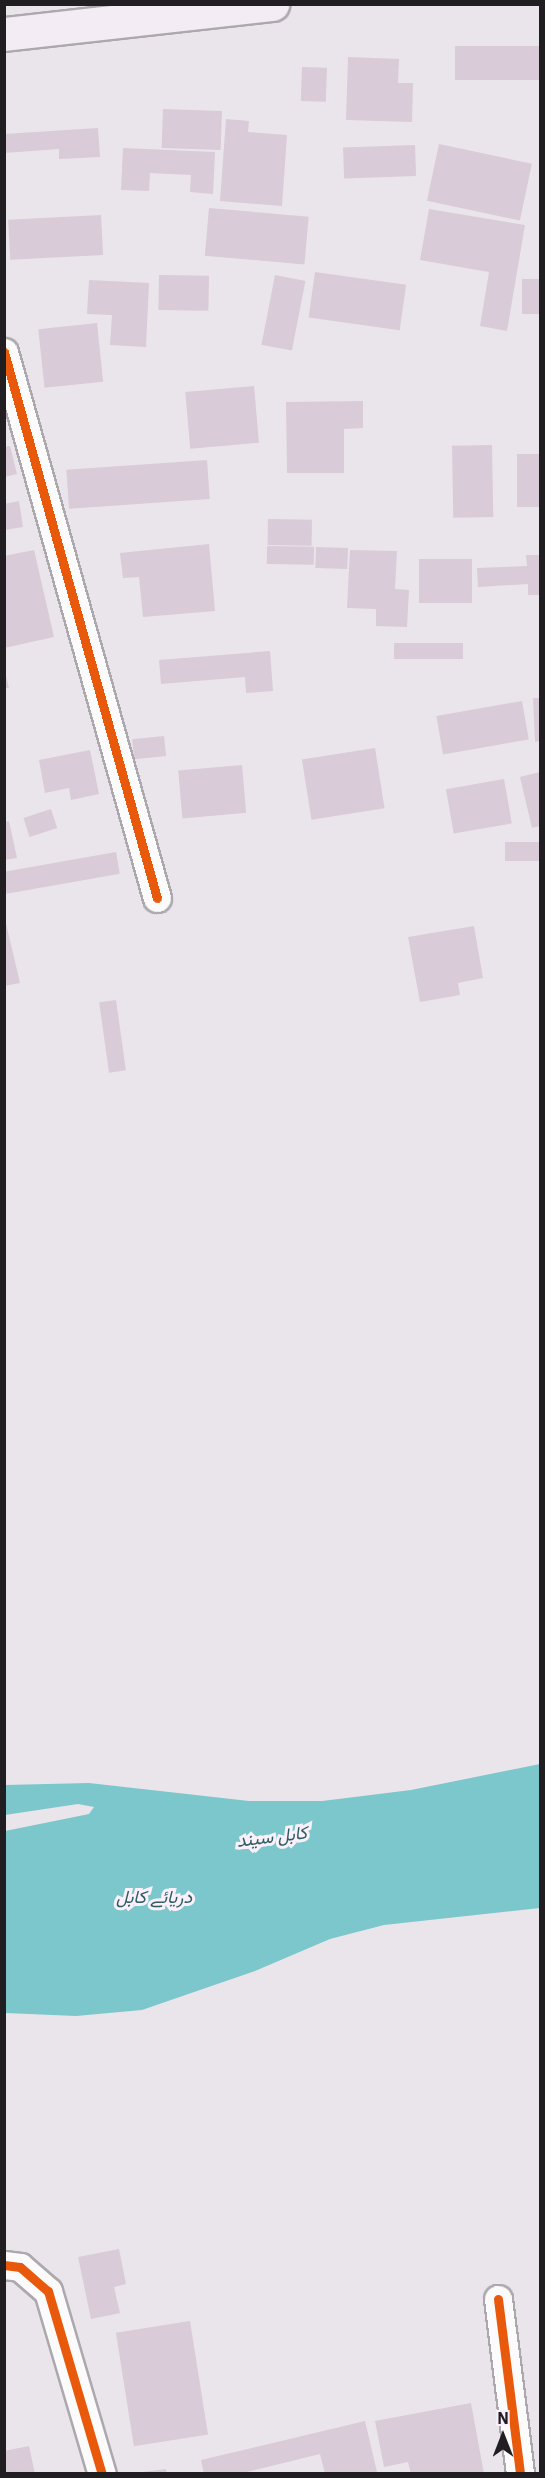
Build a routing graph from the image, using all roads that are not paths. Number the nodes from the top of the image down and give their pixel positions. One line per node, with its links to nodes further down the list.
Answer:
1 (272, 4): 2 (highway)
2 (4, 34)
3 (4, 352): 4 (street)
4 (157, 898)
5 (4, 2265): 7 (street)
6 (498, 2299): 8 (street)
7 (102, 2474)
8 (520, 2474)

